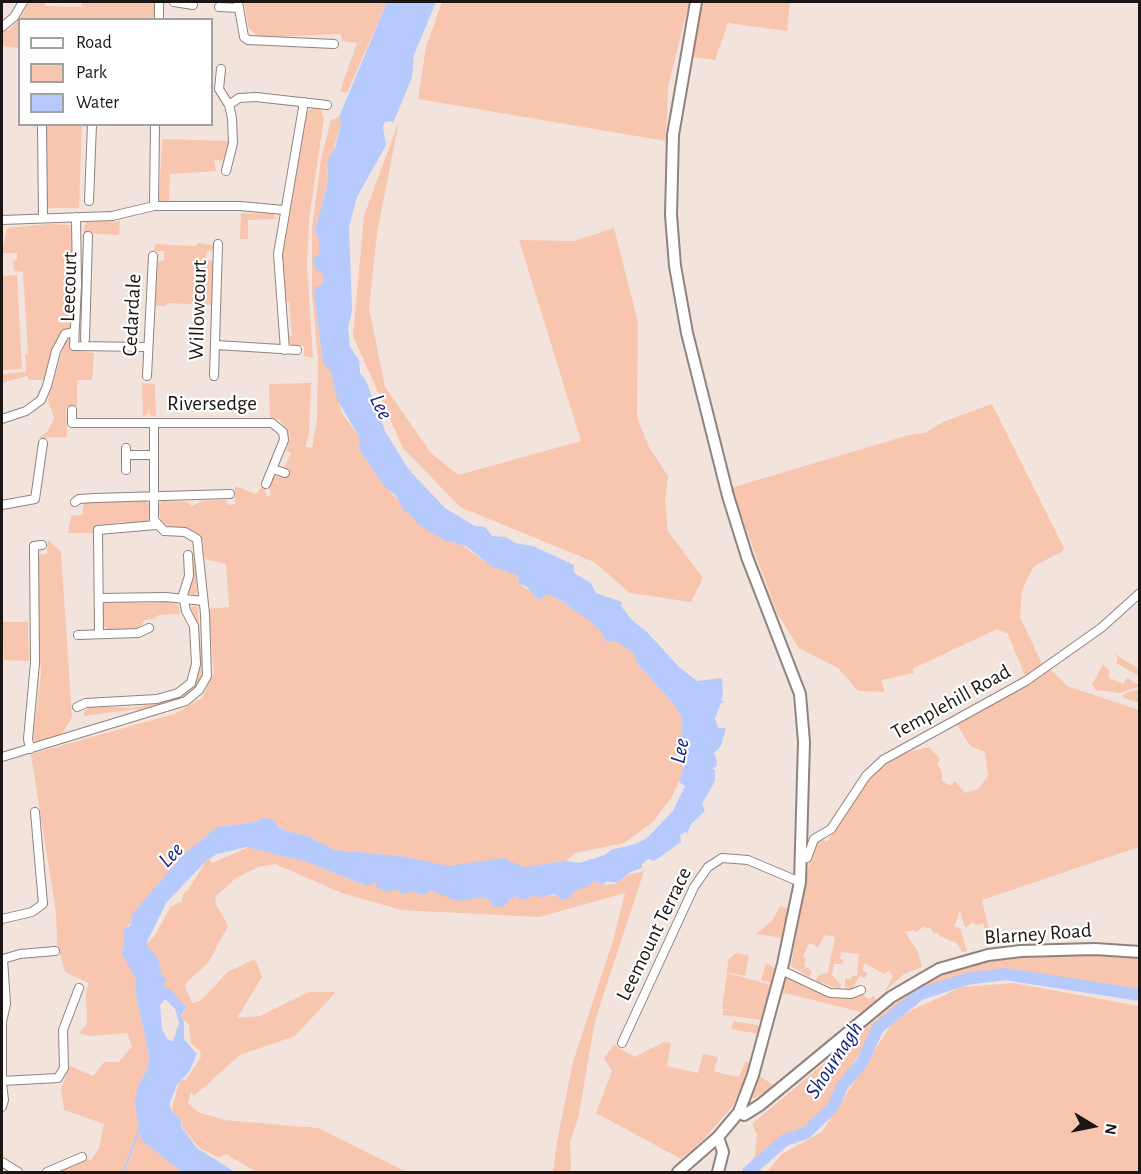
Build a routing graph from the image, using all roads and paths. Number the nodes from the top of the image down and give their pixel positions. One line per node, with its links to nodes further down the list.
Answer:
1 (23, 2): 9 (street)
2 (159, 2): 8 (street)
3 (174, 2): 5 (street)
4 (696, 2): 65 (main road)
5 (194, 5)
6 (238, 5): 7 (street); 10 (street)
7 (219, 7)
8 (159, 18)
9 (2, 27)
10 (334, 44)
11 (221, 69): 13 (street)
12 (303, 102): 13 (street); 14 (street); 21 (street)
13 (229, 105): 18 (street)
14 (327, 105)
15 (42, 126): 22 (street)
16 (92, 126): 19 (street)
17 (155, 126): 20 (street)
18 (226, 171)
19 (89, 201)
20 (154, 206): 21 (street); 23 (street)
21 (284, 210): 34 (street)
22 (43, 217): 23 (street); 24 (street)
23 (76, 218): 28 (street)
24 (2, 220)
25 (88, 236): 29 (street, Leecourt)
26 (218, 244): 32 (street, Willowcourt)
27 (153, 256): 33 (street, Cedardale)
28 (77, 285): 29 (street); 30 (street)
29 (87, 285): 31 (street, Leecourt)
30 (74, 332): 33 (street); 39 (street)
31 (85, 339)
32 (216, 345): 34 (street); 37 (street, Willowcourt)
33 (148, 348): 36 (street, Cedardale)
34 (285, 350): 35 (street)
35 (297, 350)
36 (147, 376)
37 (214, 376)
38 (72, 410): 40 (street)
39 (2, 419)
40 (154, 423): 42 (street); 43 (street, Riversedge)
41 (43, 442): 50 (street)
42 (154, 455): 44 (street); 48 (street)
43 (273, 469): 45 (street); 46 (street, Riversedge)
44 (126, 470)
45 (285, 473)
46 (266, 484)
47 (230, 494): 48 (street)
48 (154, 497): 49 (street); 51 (street)
49 (75, 502)
50 (2, 505)
51 (156, 525): 55 (street); 57 (street)
52 (42, 546): 62 (street)
53 (188, 555): 56 (street)
54 (1140, 593): 65 (street, Templehill Road)
55 (99, 598): 56 (street); 59 (street)
56 (184, 600): 57 (street); 61 (street)
57 (203, 601): 62 (street)
58 (149, 628): 59 (street)
59 (99, 634): 60 (street)
60 (78, 635)
61 (77, 707)
62 (30, 749): 63 (street)
63 (2, 757)
64 (35, 812): 67 (street)
65 (802, 859): 66 (main road)
66 (800, 882): 70 (main road); 74 (street, Leemount Terrace)
67 (2, 918)
68 (56, 951): 73 (street)
69 (1140, 952): 77 (main road, Blarney Road)
70 (781, 970): 72 (street); 77 (main road)
71 (79, 988): 75 (street)
72 (861, 990)
73 (2, 1022): 75 (street)
74 (622, 1043)
75 (2, 1080): 76 (street)
76 (2, 1107)
77 (739, 1112): 78 (main road)
78 (718, 1137): 83 (main road); 84 (main road)
79 (82, 1157): 82 (street)
80 (2, 1162): 81 (street)
81 (18, 1173)
82 (47, 1173)
83 (678, 1173)
84 (718, 1173)

